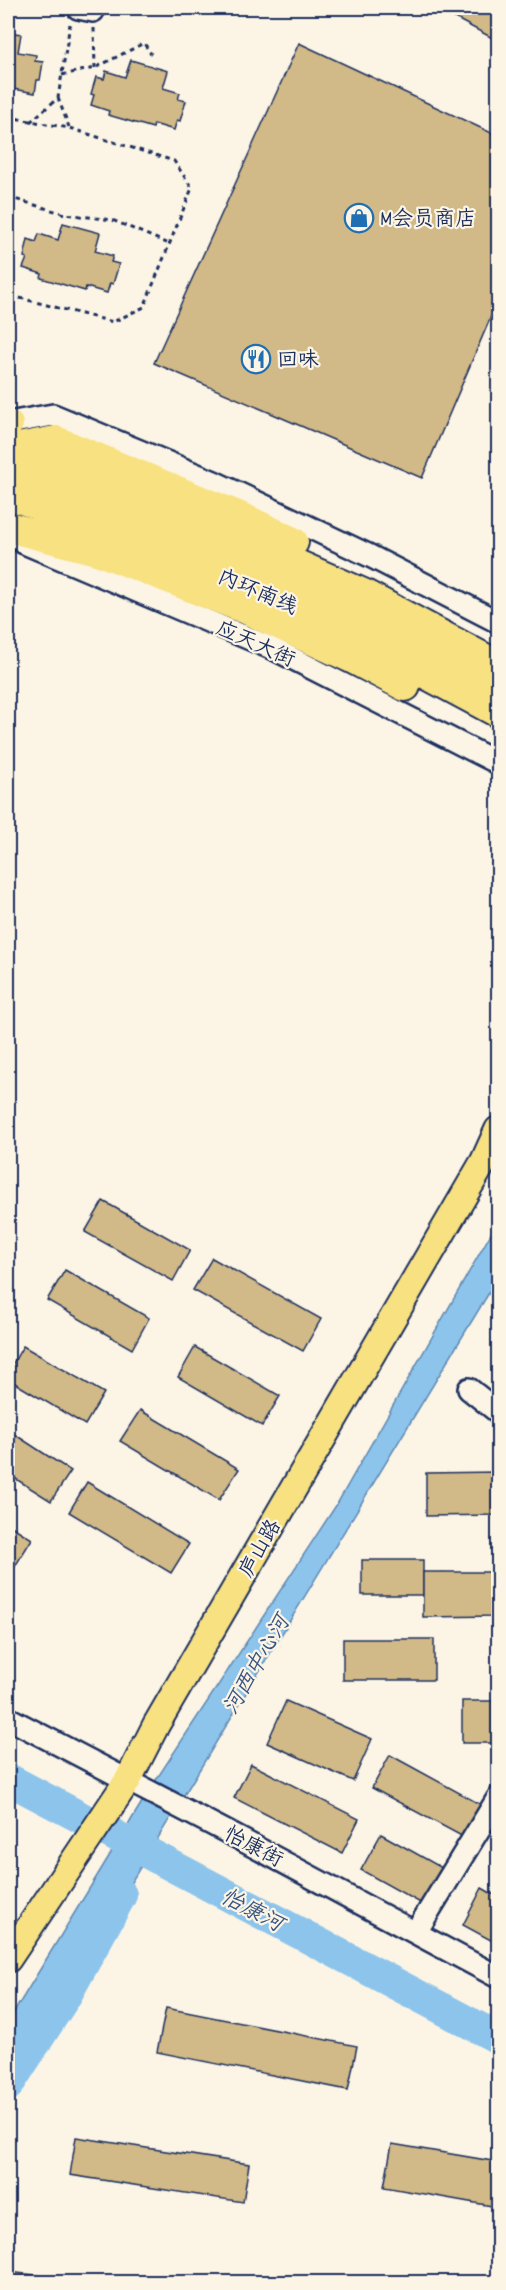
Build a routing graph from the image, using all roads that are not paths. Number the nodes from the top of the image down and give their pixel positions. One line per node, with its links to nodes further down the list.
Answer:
1 (8, 435): 7 (street); 8 (highway); 9 (highway, 内环南线)
2 (8, 466): 10 (main road)
3 (8, 479): 11 (main road)
4 (8, 494): 12 (highway, 内环南线)
5 (8, 527): 13 (highway)
6 (8, 536): 14 (street, 应天大街)
7 (498, 622)
8 (498, 642)
9 (498, 666)
10 (498, 680)
11 (498, 692)
12 (498, 712)
13 (498, 734)
14 (498, 763)
15 (498, 1130): 19 (main road, 庐山路)
16 (469, 1389): 17 (street)
17 (498, 1412)
18 (8, 1718): 19 (street, 怡康街)
19 (125, 1784): 21 (street, 怡康街); 22 (main road, 庐山路)
20 (498, 1798): 21 (street)
21 (416, 1932): 23 (street, 怡康街)
22 (8, 1959)
23 (498, 1977)

